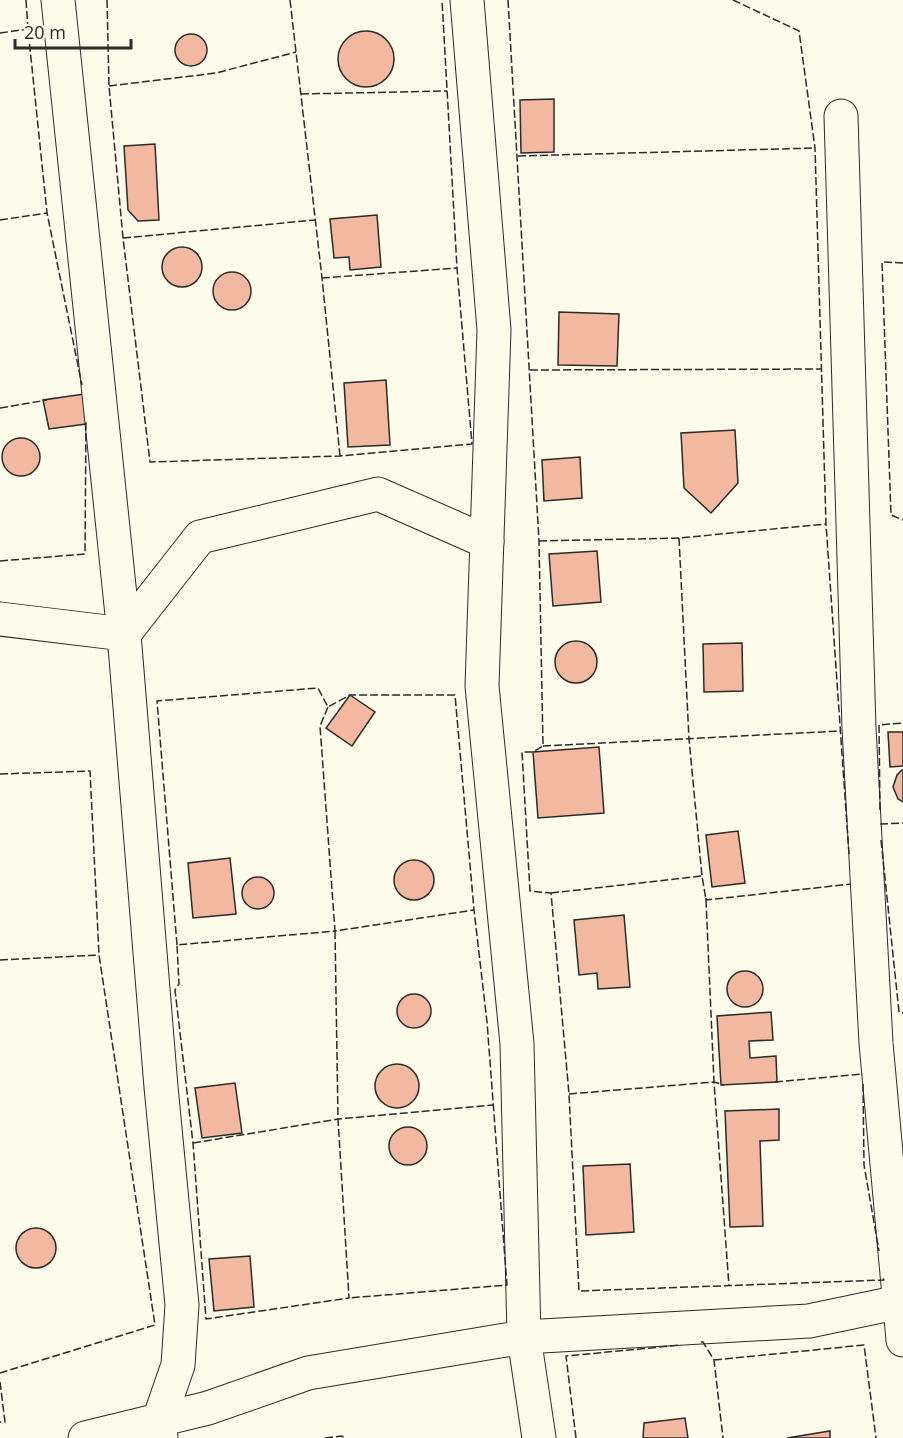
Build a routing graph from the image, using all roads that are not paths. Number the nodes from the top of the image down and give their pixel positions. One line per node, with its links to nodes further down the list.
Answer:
1 (58, 0): 6 (street)
2 (467, 0): 4 (street)
3 (841, 116): 7 (street)
4 (488, 542): 6 (street); 8 (street)
5 (0, 619): 6 (street)
6 (124, 634): 10 (street)
7 (901, 1300): 8 (street); 9 (street)
8 (524, 1337): 10 (street); 12 (street)
9 (903, 1340)
10 (160, 1429): 11 (street)
11 (85, 1438)
12 (539, 1438)

